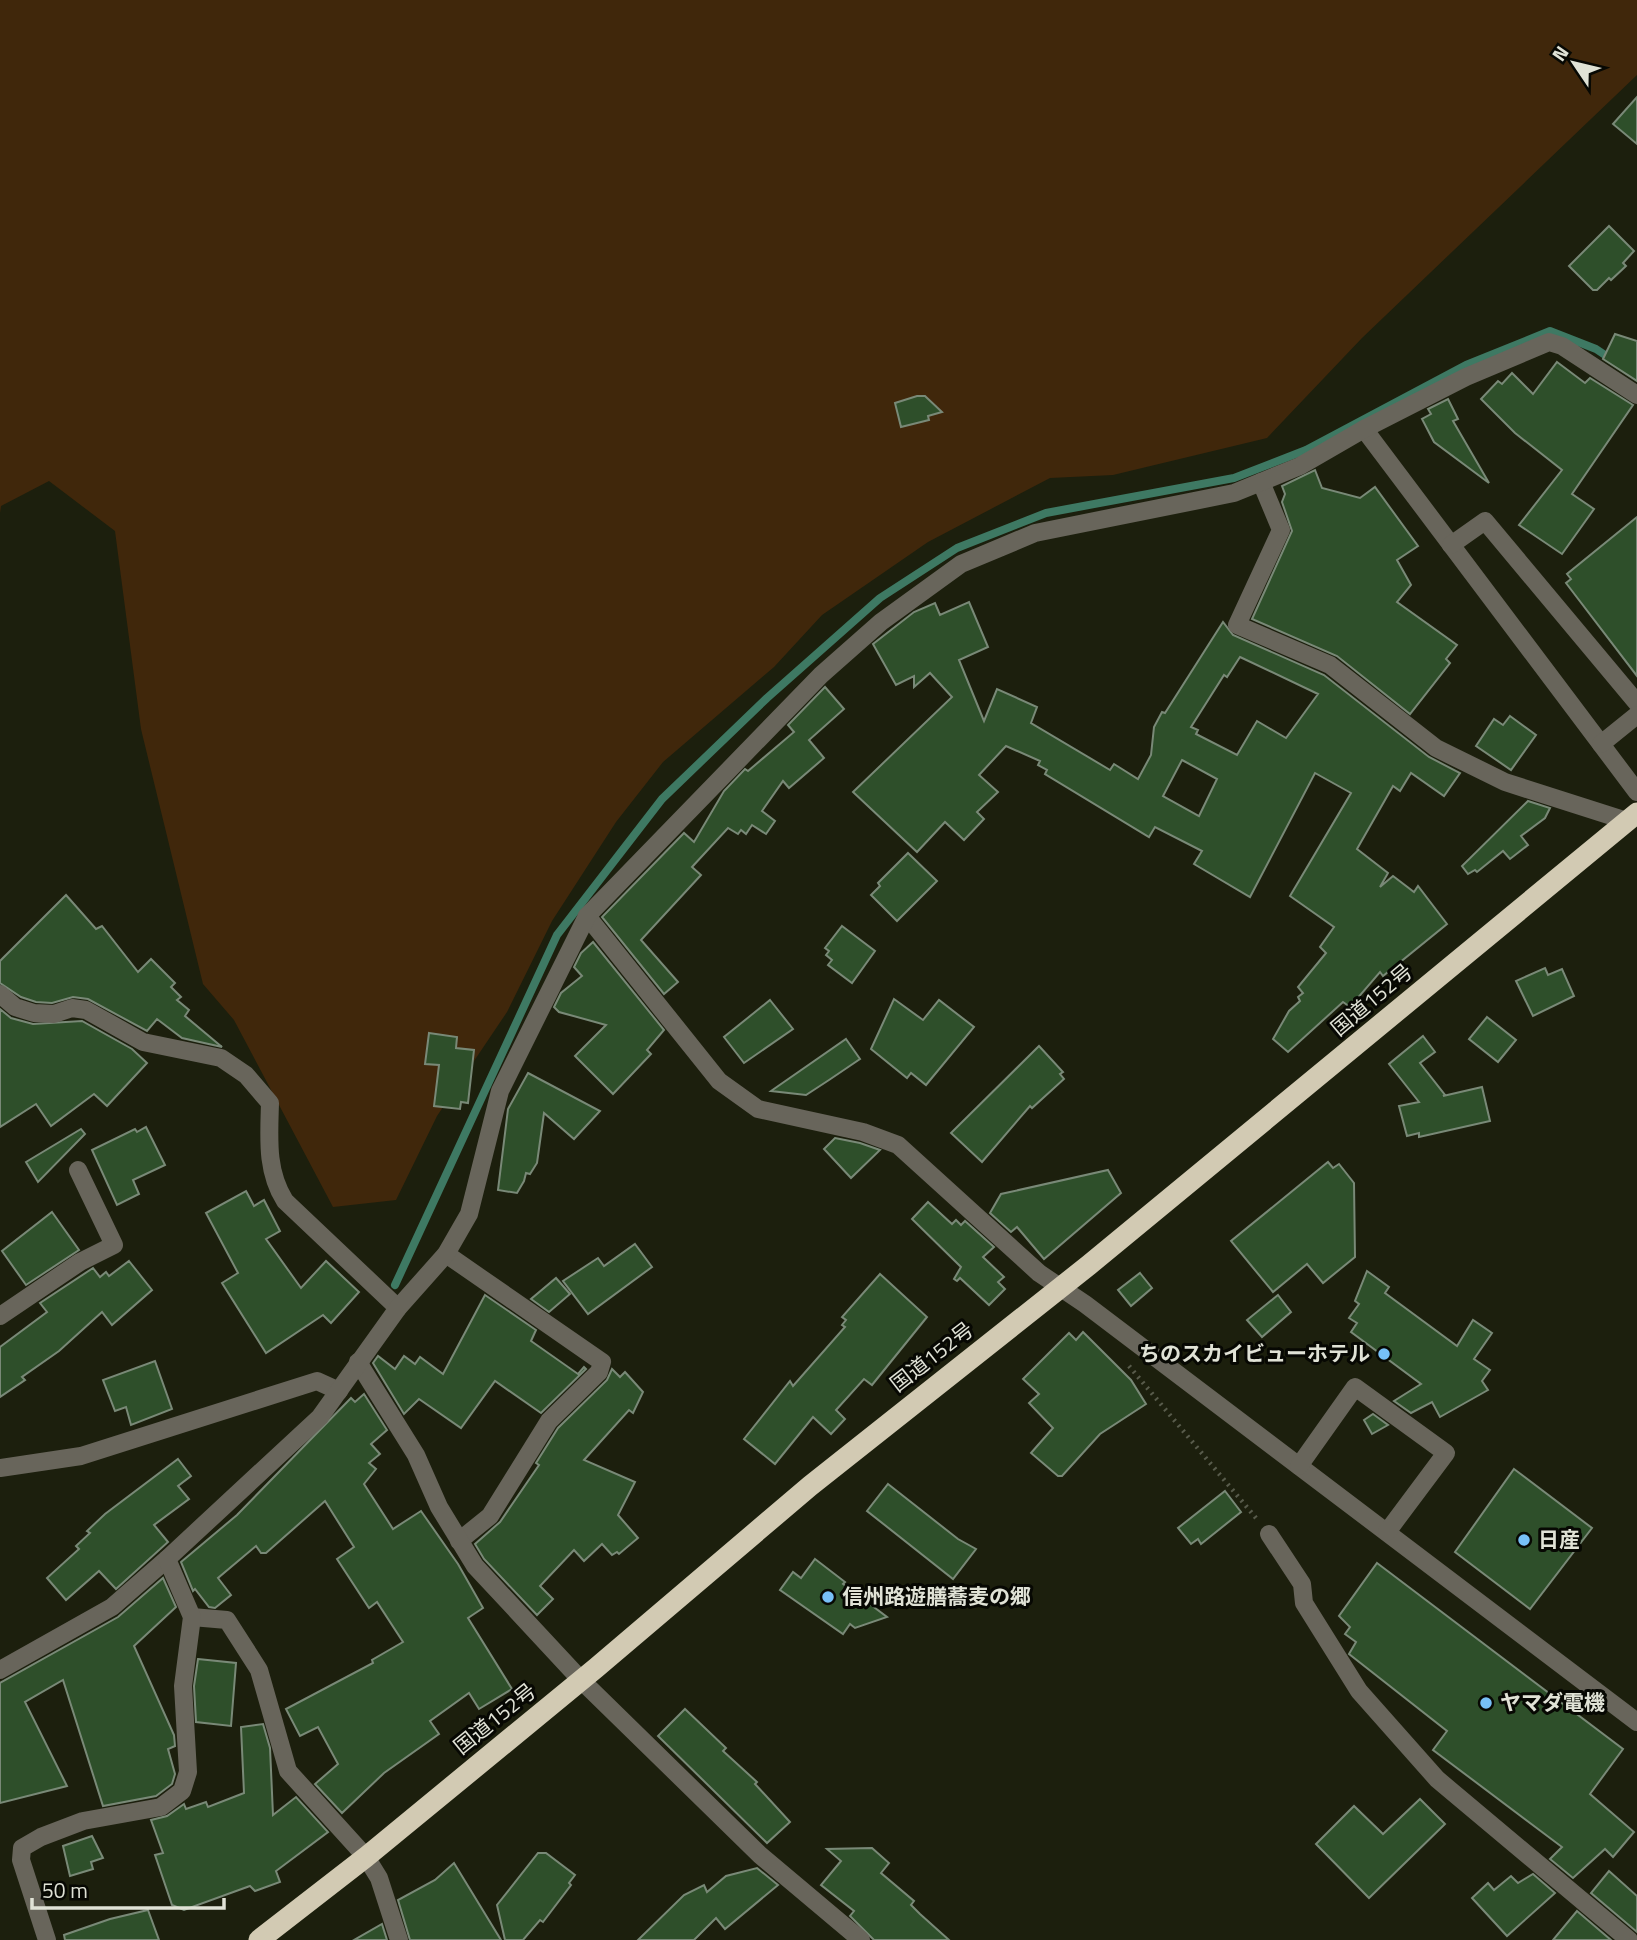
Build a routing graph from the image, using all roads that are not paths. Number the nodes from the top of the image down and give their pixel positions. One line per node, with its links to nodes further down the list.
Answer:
1 (1637, 395): 2 (street)
2 (1364, 429): 3 (street); 4 (street)
3 (1261, 482): 9 (street); 10 (street)
4 (1451, 545): 5 (street); 7 (street)
5 (1637, 703)
6 (1637, 715): 7 (street)
7 (1601, 744): 8 (street)
8 (1637, 792)
9 (1632, 817): 14 (highway, 国道152号)
10 (587, 916): 13 (street); 14 (street)
11 (0, 994): 15 (street)
12 (78, 1170): 16 (street)
13 (446, 1254): 15 (street); 23 (street)
14 (1059, 1288): 19 (street); 27 (highway, 国道152号)
15 (398, 1308): 17 (street)
16 (0, 1316)
17 (358, 1362): 18 (street); 23 (street)
18 (339, 1391): 20 (street); 24 (street)
19 (1298, 1466): 21 (street); 21 (street)
20 (0, 1468)
21 (1387, 1532): 28 (street)
22 (1269, 1534): 34 (street)
23 (459, 1541): 27 (street)
24 (167, 1559): 25 (street); 26 (street)
25 (192, 1617): 29 (street); 30 (street)
26 (0, 1670)
27 (581, 1680): 29 (highway, 国道152号); 33 (street)
28 (1637, 1722)
29 (366, 1857): 31 (highway, 国道152号); 32 (street)
30 (47, 1940)
31 (258, 1940)
32 (399, 1940)
33 (861, 1940)
34 (1629, 1940)

